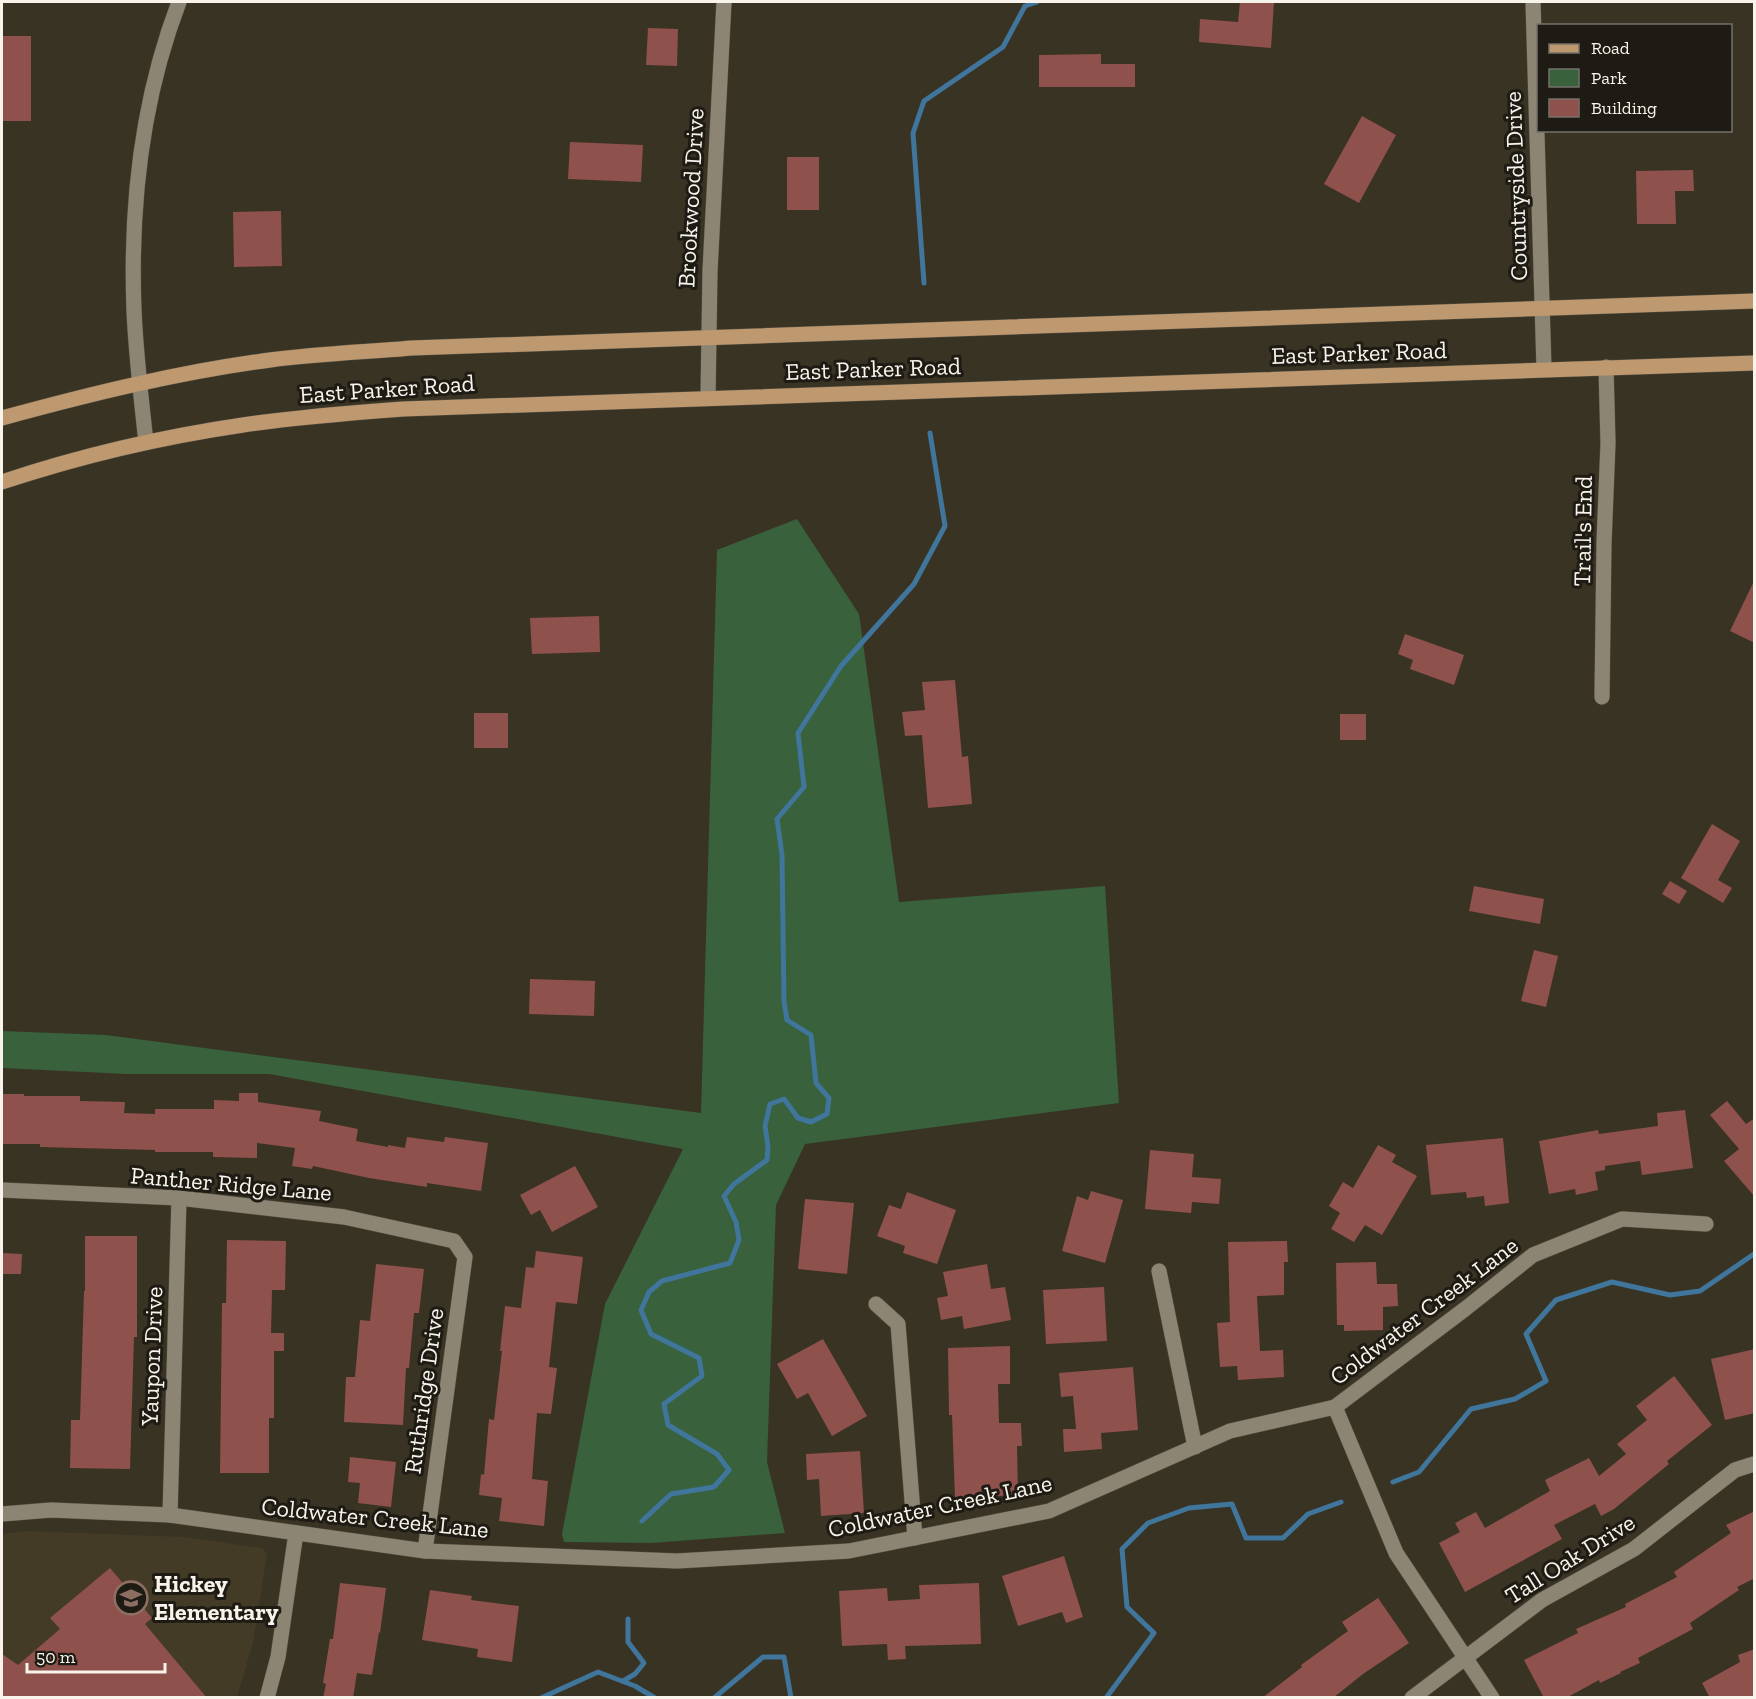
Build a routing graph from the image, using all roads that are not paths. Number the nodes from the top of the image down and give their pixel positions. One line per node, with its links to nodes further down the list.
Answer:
1 (179, 2): 10 (street)
2 (724, 2): 6 (street, Brookwood Drive)
3 (1533, 2): 5 (street, Countryside Drive)
4 (1755, 301): 5 (main road, East Parker Road)
5 (1542, 309): 6 (main road, East Parker Road); 9 (street, Countryside Drive)
6 (708, 337): 10 (main road, East Parker Road); 11 (street, Brookwood Drive)
7 (1755, 363): 8 (main road, East Parker Road)
8 (1606, 367): 9 (main road, East Parker Road); 15 (street, Trail's End)
9 (1544, 369): 11 (main road, East Parker Road)
10 (139, 383): 12 (main road, East Parker Road); 13 (street)
11 (708, 398): 13 (main road, East Parker Road)
12 (2, 418)
13 (146, 442): 14 (main road, East Parker Road)
14 (2, 482)
15 (1602, 697)
16 (2, 1190): 17 (street, Panther Ridge Lane)
17 (179, 1198): 19 (street, Panther Ridge Lane); 26 (street, Yaupon Drive)
18 (1706, 1224): 22 (street, Coldwater Creek Lane)
19 (454, 1242): 29 (street, Ruthridge Drive)
20 (1159, 1271): 23 (street)
21 (876, 1304): 28 (street)
22 (1335, 1407): 23 (street, Coldwater Creek Lane); 30 (street)
23 (1195, 1447): 28 (street, Coldwater Creek Lane)
24 (1755, 1464): 30 (street, Tall Oak Drive)
25 (2, 1515): 26 (street, Coldwater Creek Lane)
26 (170, 1515): 27 (street, Coldwater Creek Lane)
27 (296, 1533): 29 (street, Coldwater Creek Lane); 31 (street)
28 (915, 1538): 29 (street, Coldwater Creek Lane)
29 (425, 1551)
30 (1466, 1656): 32 (street, Tall Oak Drive); 33 (street)
31 (267, 1698)
32 (1412, 1698)
33 (1492, 1698)

